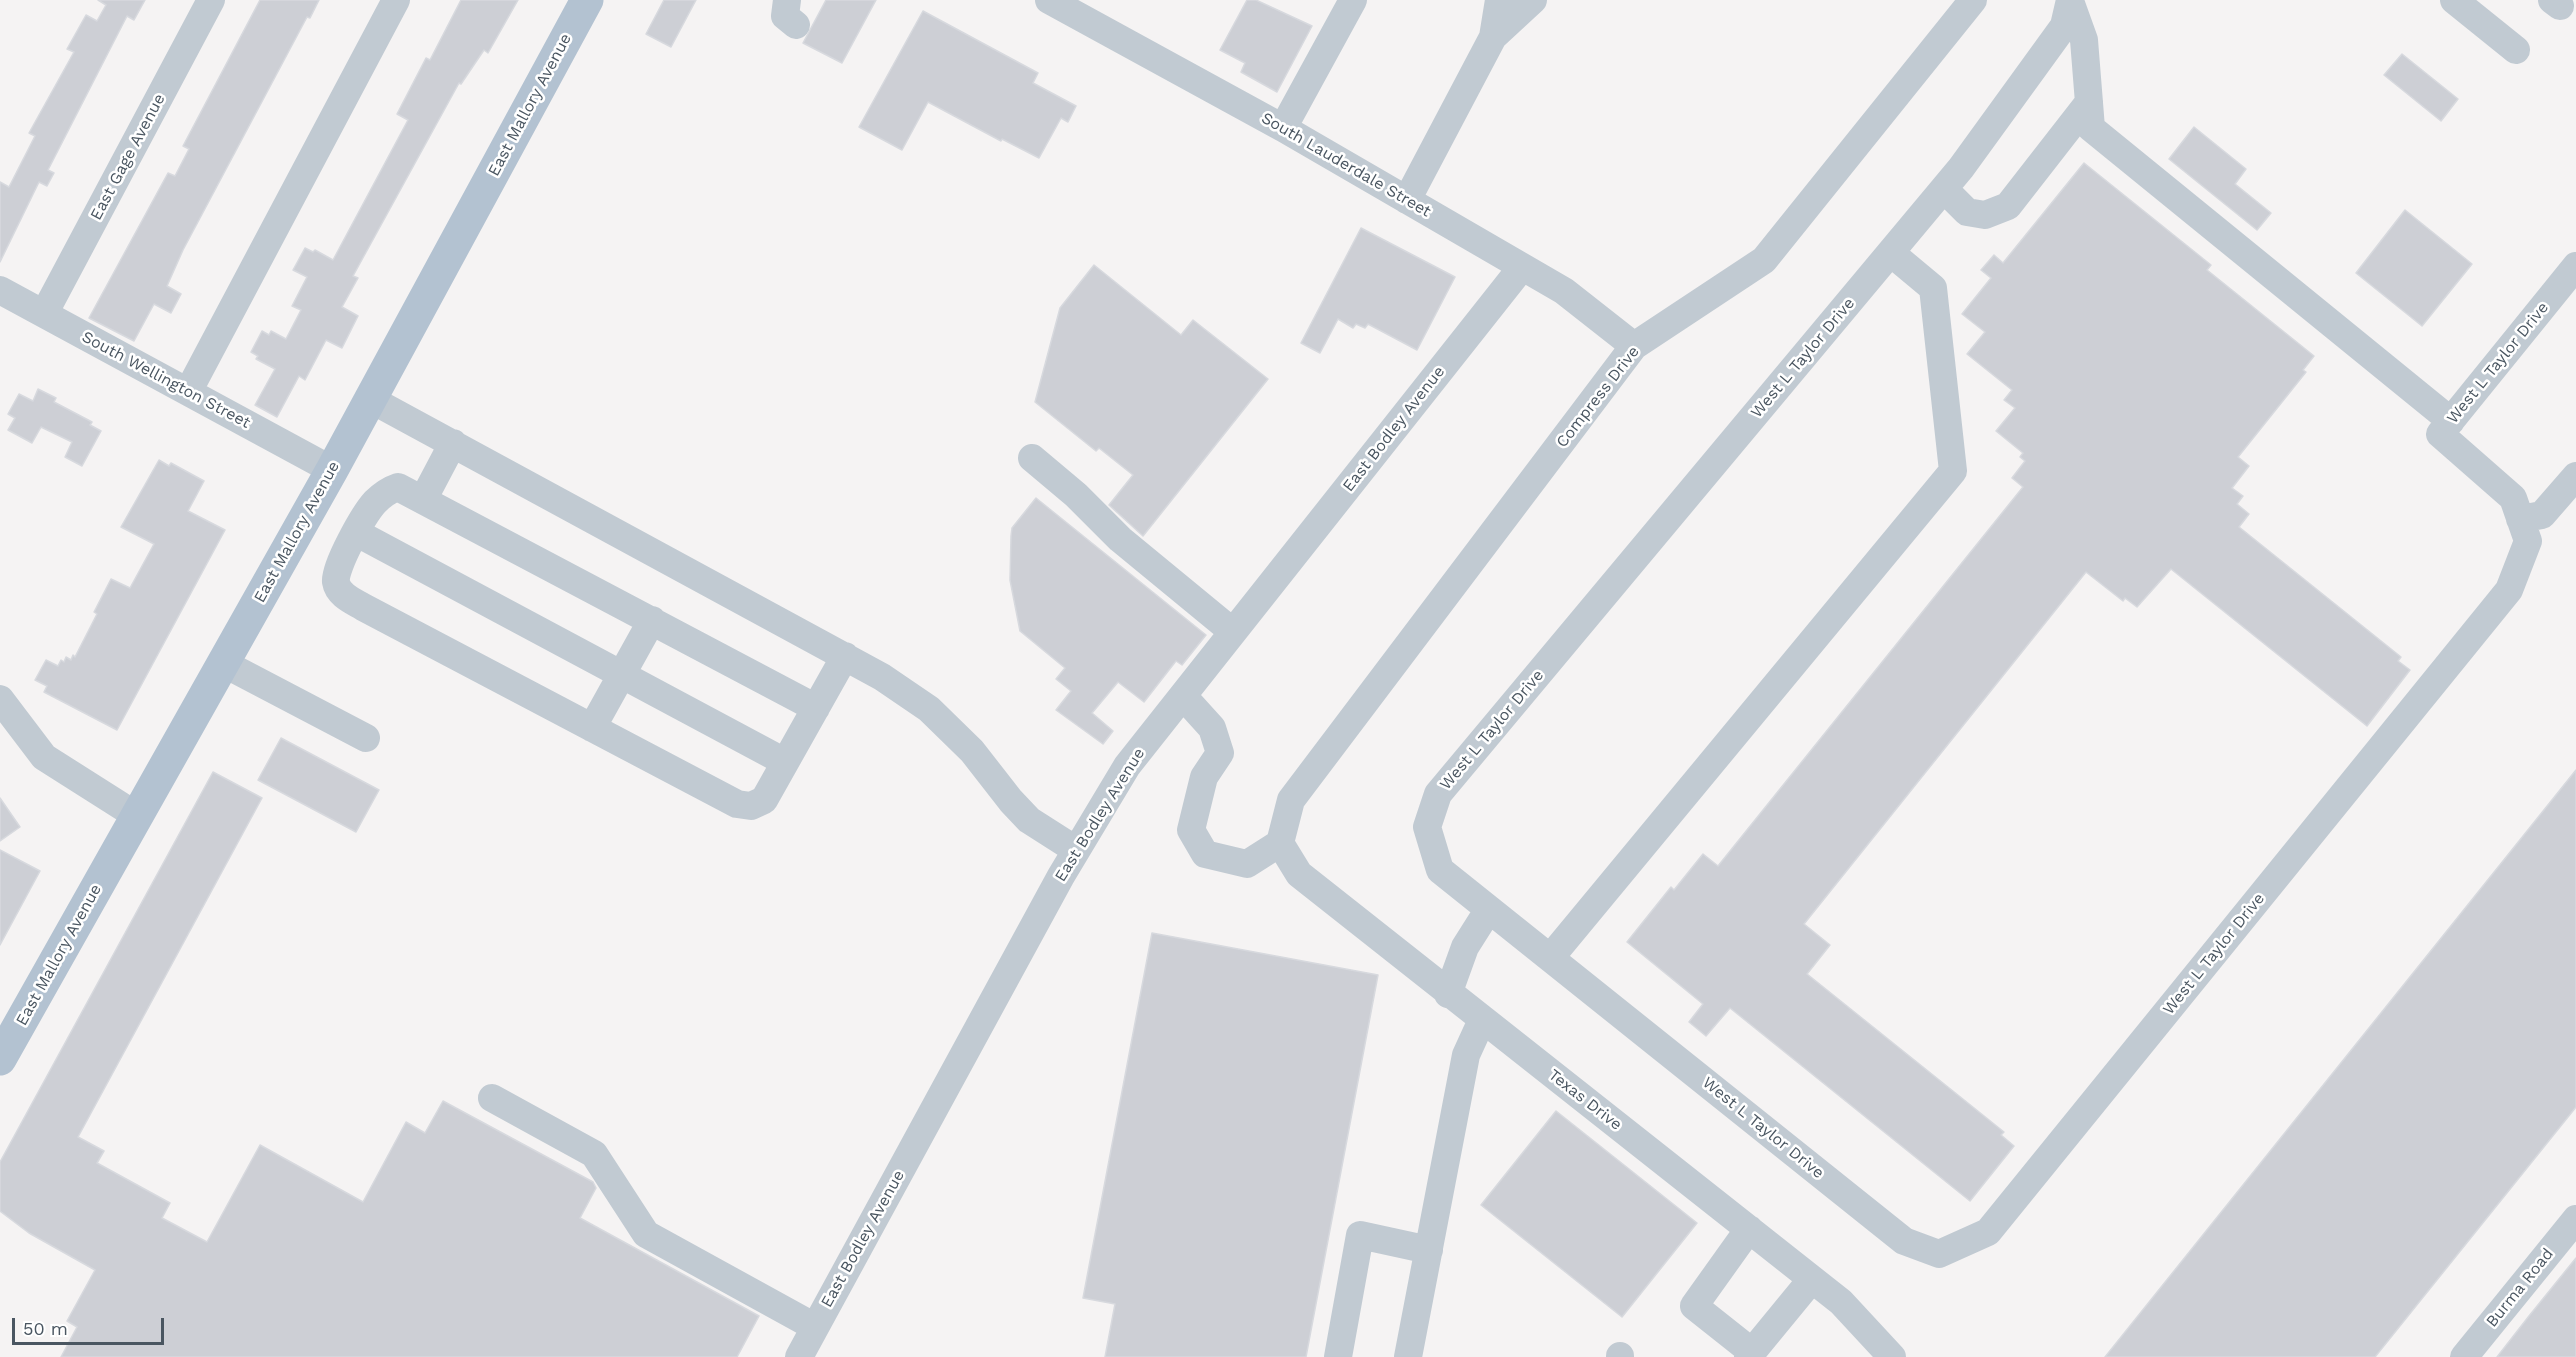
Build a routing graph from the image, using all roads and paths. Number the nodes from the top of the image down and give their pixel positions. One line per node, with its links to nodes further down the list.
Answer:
1 (211, 0): 21 (street, East Gage Avenue)
2 (396, 0): 23 (street)
3 (587, 0): 24 (main road, East Mallory Avenue)
4 (1049, 0): 14 (street, South Lauderdale Street)
5 (1353, 0): 14 (street)
6 (1499, 0): 11 (street)
7 (1533, 0): 11 (street)
8 (1973, 0): 22 (street, Compress Drive)
9 (2070, 0): 13 (street); 15 (street, West L Taylor Drive)
10 (2464, 3): 12 (street)
11 (1493, 37): 16 (street)
12 (2516, 50)
13 (2089, 102): 15 (street); 25 (street)
14 (1283, 128): 16 (street, South Lauderdale Street)
15 (1944, 189): 17 (street, West L Taylor Drive)
16 (1407, 200): 19 (street, South Lauderdale Street)
17 (1891, 253): 47 (street, West L Taylor Drive); 48 (street)
18 (2576, 266): 25 (street, West L Taylor Drive)
19 (1522, 267): 22 (street, South Lauderdale Street); 34 (street, East Bodley Avenue)
20 (0, 290): 21 (street, South Wellington Street)
21 (44, 314): 23 (street, South Wellington Street)
22 (1634, 346): 45 (street, Compress Drive)
23 (188, 392): 28 (street, South Wellington Street)
24 (370, 399): 26 (street); 28 (main road, East Mallory Avenue)
25 (2451, 421): 31 (street, West L Taylor Drive)
26 (453, 443): 30 (street); 35 (street)
27 (1032, 458): 34 (street)
28 (332, 470): 36 (main road, East Mallory Avenue)
29 (2576, 476): 31 (street)
30 (424, 498): 32 (street); 33 (street)
31 (2520, 519): 48 (street, West L Taylor Drive)
32 (357, 532): 37 (street); 41 (street)
33 (652, 620): 37 (street); 40 (street)
34 (1233, 632): 38 (street, East Bodley Avenue)
35 (844, 656): 40 (street); 46 (street)
36 (223, 663): 42 (street); 44 (main road, East Mallory Avenue)
37 (622, 675): 41 (street); 43 (street)
38 (1183, 696): 45 (street); 46 (street, East Bodley Avenue)
39 (0, 699): 44 (street)
40 (816, 708): 43 (street)
41 (592, 728): 43 (street)
42 (366, 738)
43 (785, 762)
44 (137, 816): 51 (main road, East Mallory Avenue)
45 (1280, 843): 49 (street, Texas Drive)
46 (1076, 850): 57 (street, East Bodley Avenue)
47 (1489, 909): 48 (street, West L Taylor Drive); 49 (street)
48 (1550, 958)
49 (1448, 994): 50 (street, Texas Drive)
50 (1482, 1020): 54 (street, Texas Drive); 55 (street)
51 (0, 1059)
52 (492, 1098): 57 (street)
53 (2576, 1219): 63 (street, Burma Road)
54 (1749, 1229): 56 (street, Texas Drive); 58 (street)
55 (1429, 1250): 60 (street); 61 (street)
56 (1812, 1279): 58 (street); 62 (street, Texas Drive)
57 (815, 1327): 59 (street, East Bodley Avenue)
58 (1750, 1354)
59 (799, 1357)
60 (1338, 1357)
61 (1408, 1357)
62 (1892, 1357)
63 (2464, 1357)

